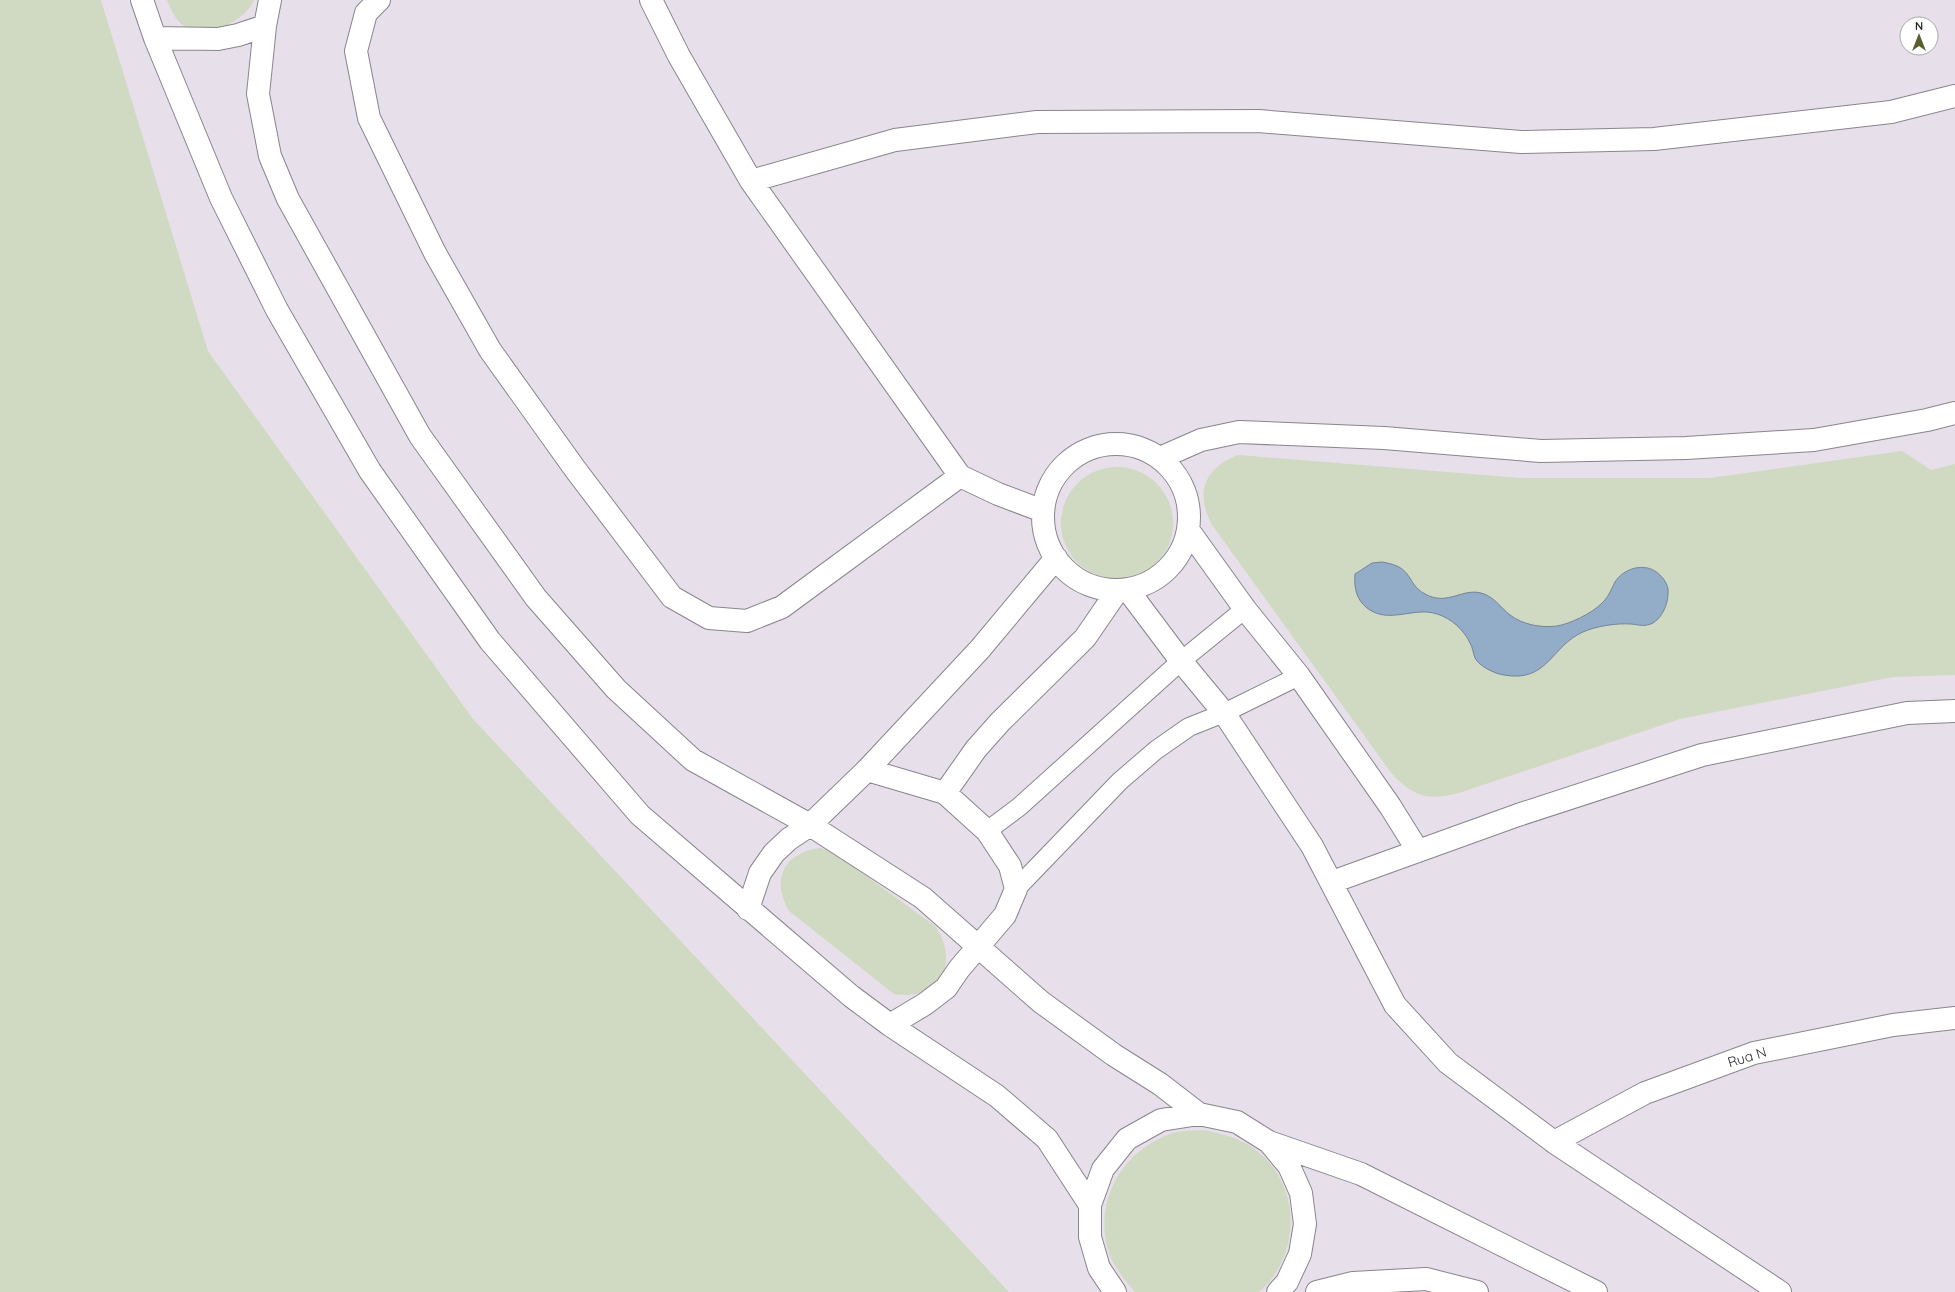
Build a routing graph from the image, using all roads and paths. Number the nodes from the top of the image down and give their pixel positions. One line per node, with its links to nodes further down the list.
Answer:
1 (142, 0): 6 (street)
2 (270, 0): 5 (street)
3 (379, 0): 11 (street)
4 (651, 0): 8 (street)
5 (265, 26): 6 (street); 23 (street)
6 (155, 38): 28 (street)
7 (1955, 96): 8 (street)
8 (751, 181): 11 (street)
9 (1955, 413): 10 (street)
10 (1160, 458): 12 (street); 13 (street)
11 (960, 476): 12 (street)
12 (1043, 511): 14 (street)
13 (1188, 531): 15 (street); 16 (street)
14 (1056, 558): 15 (street); 21 (street)
15 (1123, 590): 17 (street); 22 (street)
16 (1245, 609): 17 (lane); 18 (street)
17 (1181, 661): 20 (street); 24 (lane)
18 (1299, 676): 20 (lane); 25 (street)
19 (1955, 711): 25 (street)
20 (1224, 713): 26 (street); 27 (lane)
21 (867, 770): 22 (street); 23 (street)
22 (945, 793): 24 (street)
23 (810, 825): 28 (street); 29 (street)
24 (987, 831): 27 (street)
25 (1418, 851): 26 (street)
26 (1332, 882): 34 (street)
27 (1016, 889): 29 (street)
28 (748, 909): 31 (street)
29 (978, 947): 31 (street); 32 (street)
30 (1955, 1018): 34 (street, Rua N)
31 (890, 1025): 35 (street)
32 (1199, 1114): 33 (street); 35 (street)
33 (1269, 1142): 37 (street); 40 (street)
34 (1554, 1142): 41 (street)
35 (1090, 1205): 36 (street)
36 (1115, 1292)
37 (1278, 1292)
38 (1317, 1292): 39 (street)
39 (1478, 1292)
40 (1596, 1292)
41 (1780, 1292)

